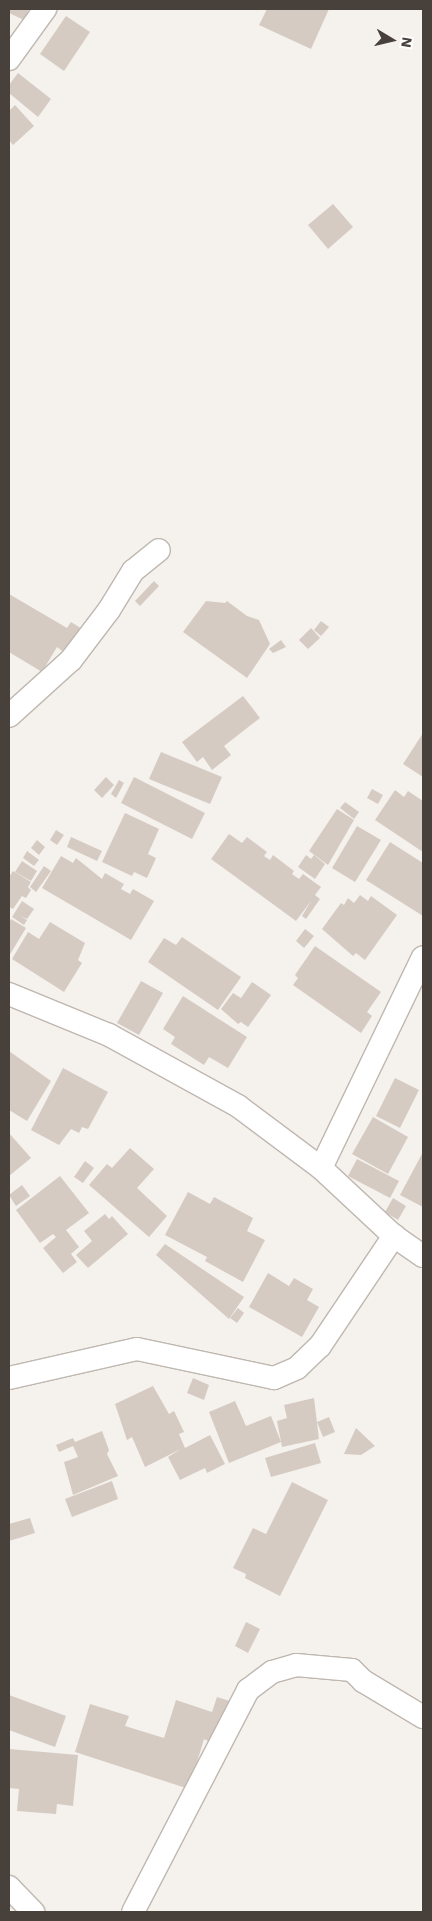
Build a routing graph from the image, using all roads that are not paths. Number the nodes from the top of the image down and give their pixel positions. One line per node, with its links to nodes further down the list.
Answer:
1 (45, 9): 2 (street)
2 (9, 59)
3 (159, 550): 4 (street)
4 (9, 716)
5 (423, 957): 7 (street)
6 (9, 994): 7 (street)
7 (321, 1168): 8 (street)
8 (394, 1236): 9 (street); 10 (street)
9 (423, 1256)
10 (9, 1378)
11 (423, 1717): 14 (street)
12 (9, 1887): 13 (street)
13 (33, 1912)
14 (133, 1912)

